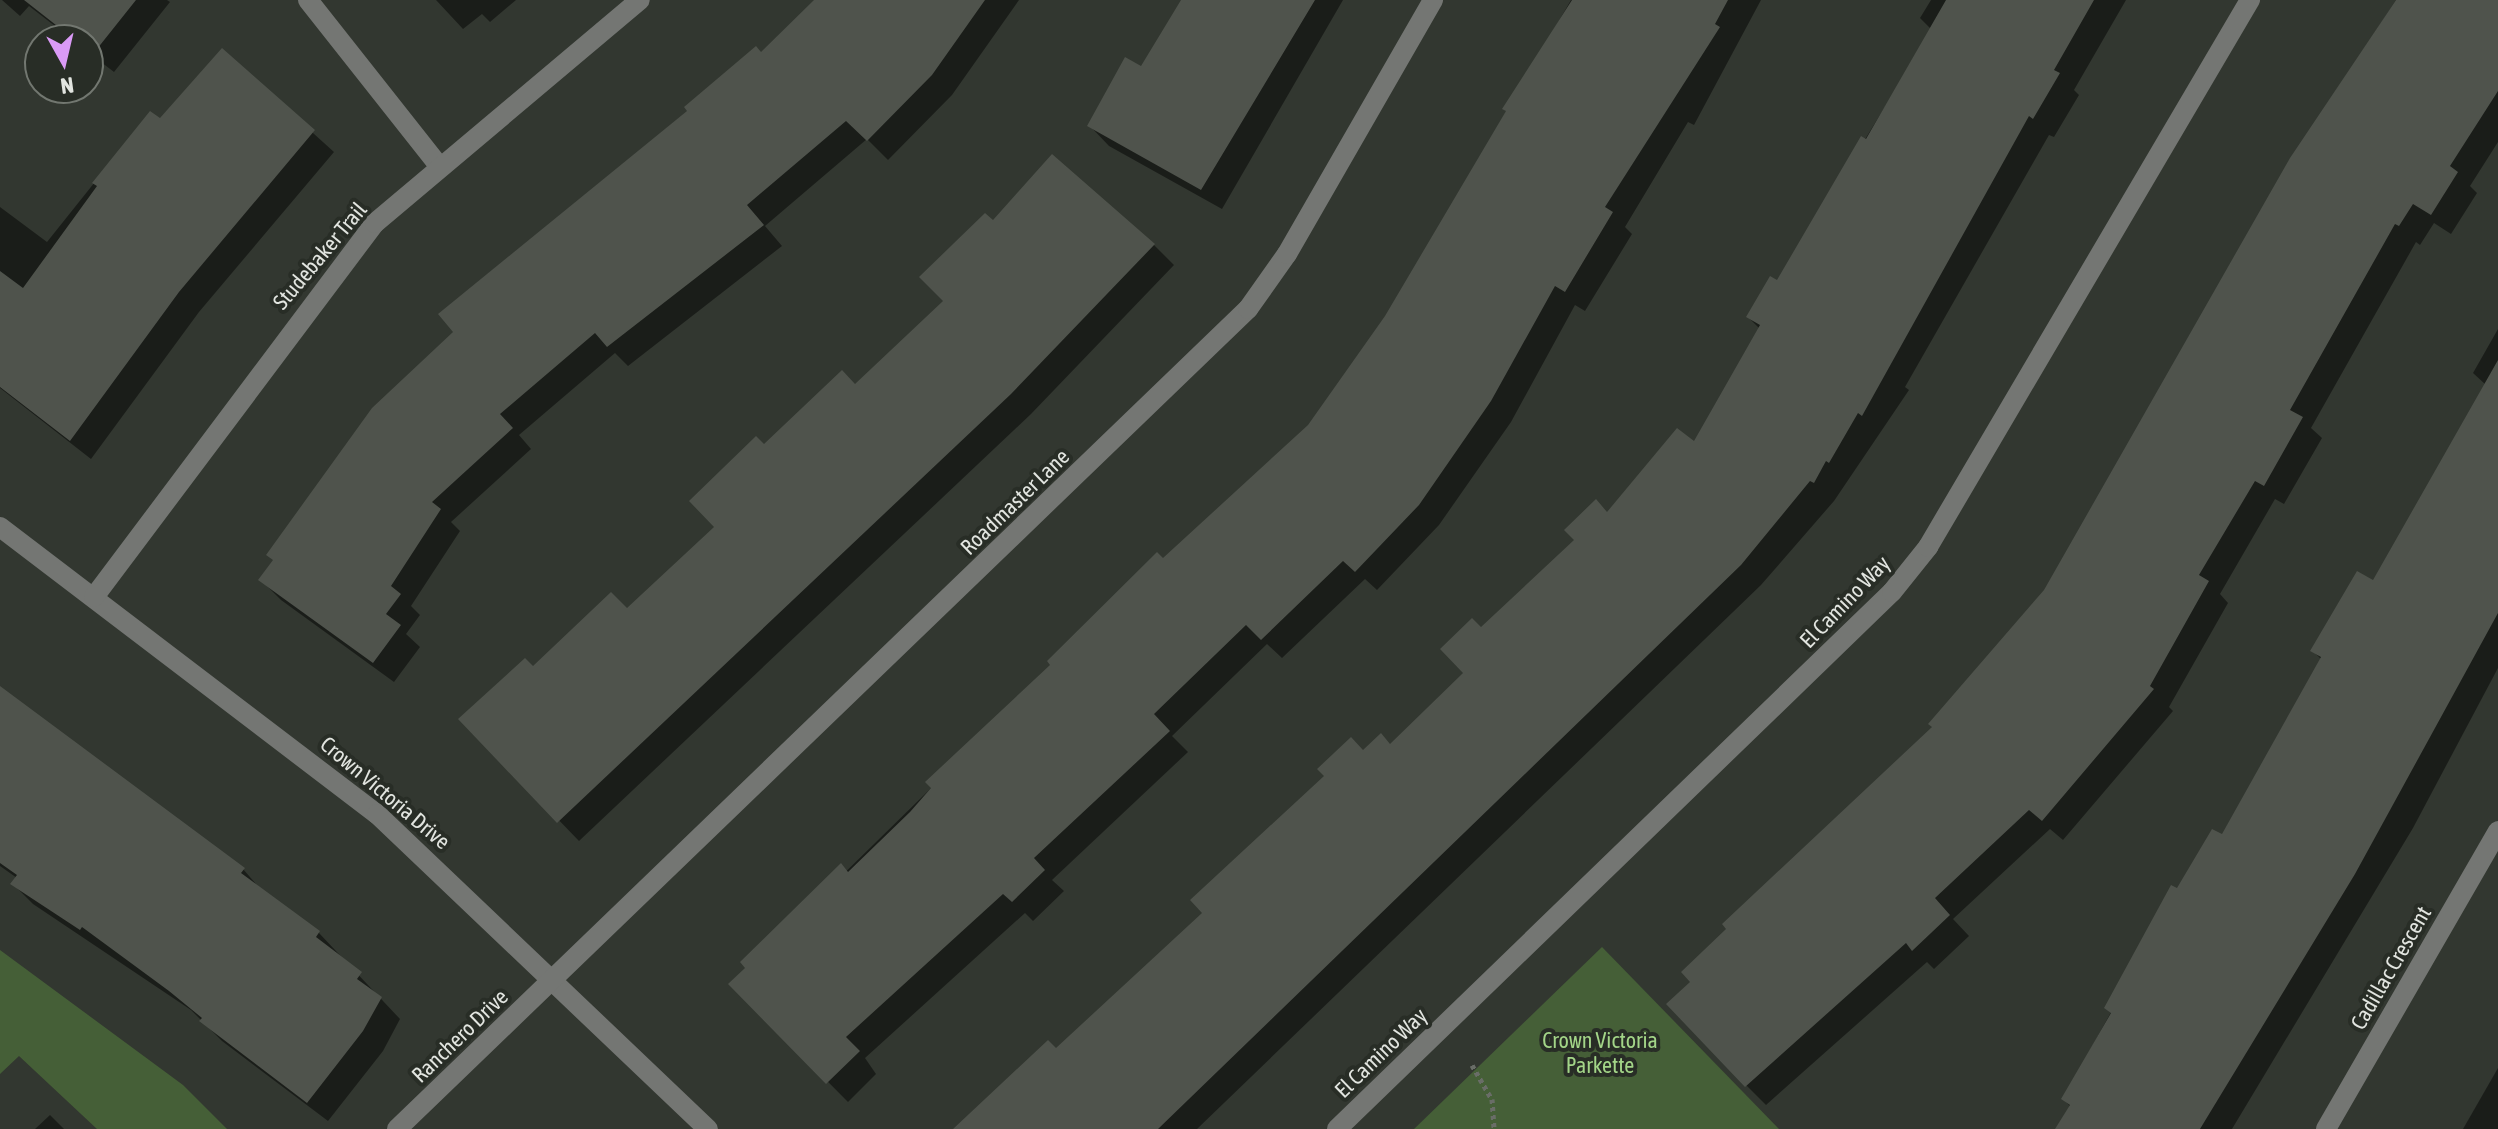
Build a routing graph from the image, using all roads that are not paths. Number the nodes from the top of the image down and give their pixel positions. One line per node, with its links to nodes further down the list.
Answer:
1 (308, 0): 5 (street)
2 (640, 0): 5 (street, Studebaker Trail)
3 (1433, 0): 9 (street, Roadmaster Lane)
4 (2250, 0): 12 (street, El Camino Way)
5 (440, 167): 7 (street, Studebaker Trail)
6 (0, 527): 7 (street, Crown Victoria Drive)
7 (94, 597): 9 (street, Crown Victoria Drive)
8 (2498, 831): 13 (street, Cadillac Crescent)
9 (556, 980): 10 (street, Ranchero Drive); 11 (street, Crown Victoria Drive)
10 (397, 1129)
11 (708, 1129)
12 (1337, 1129)
13 (2326, 1129)

